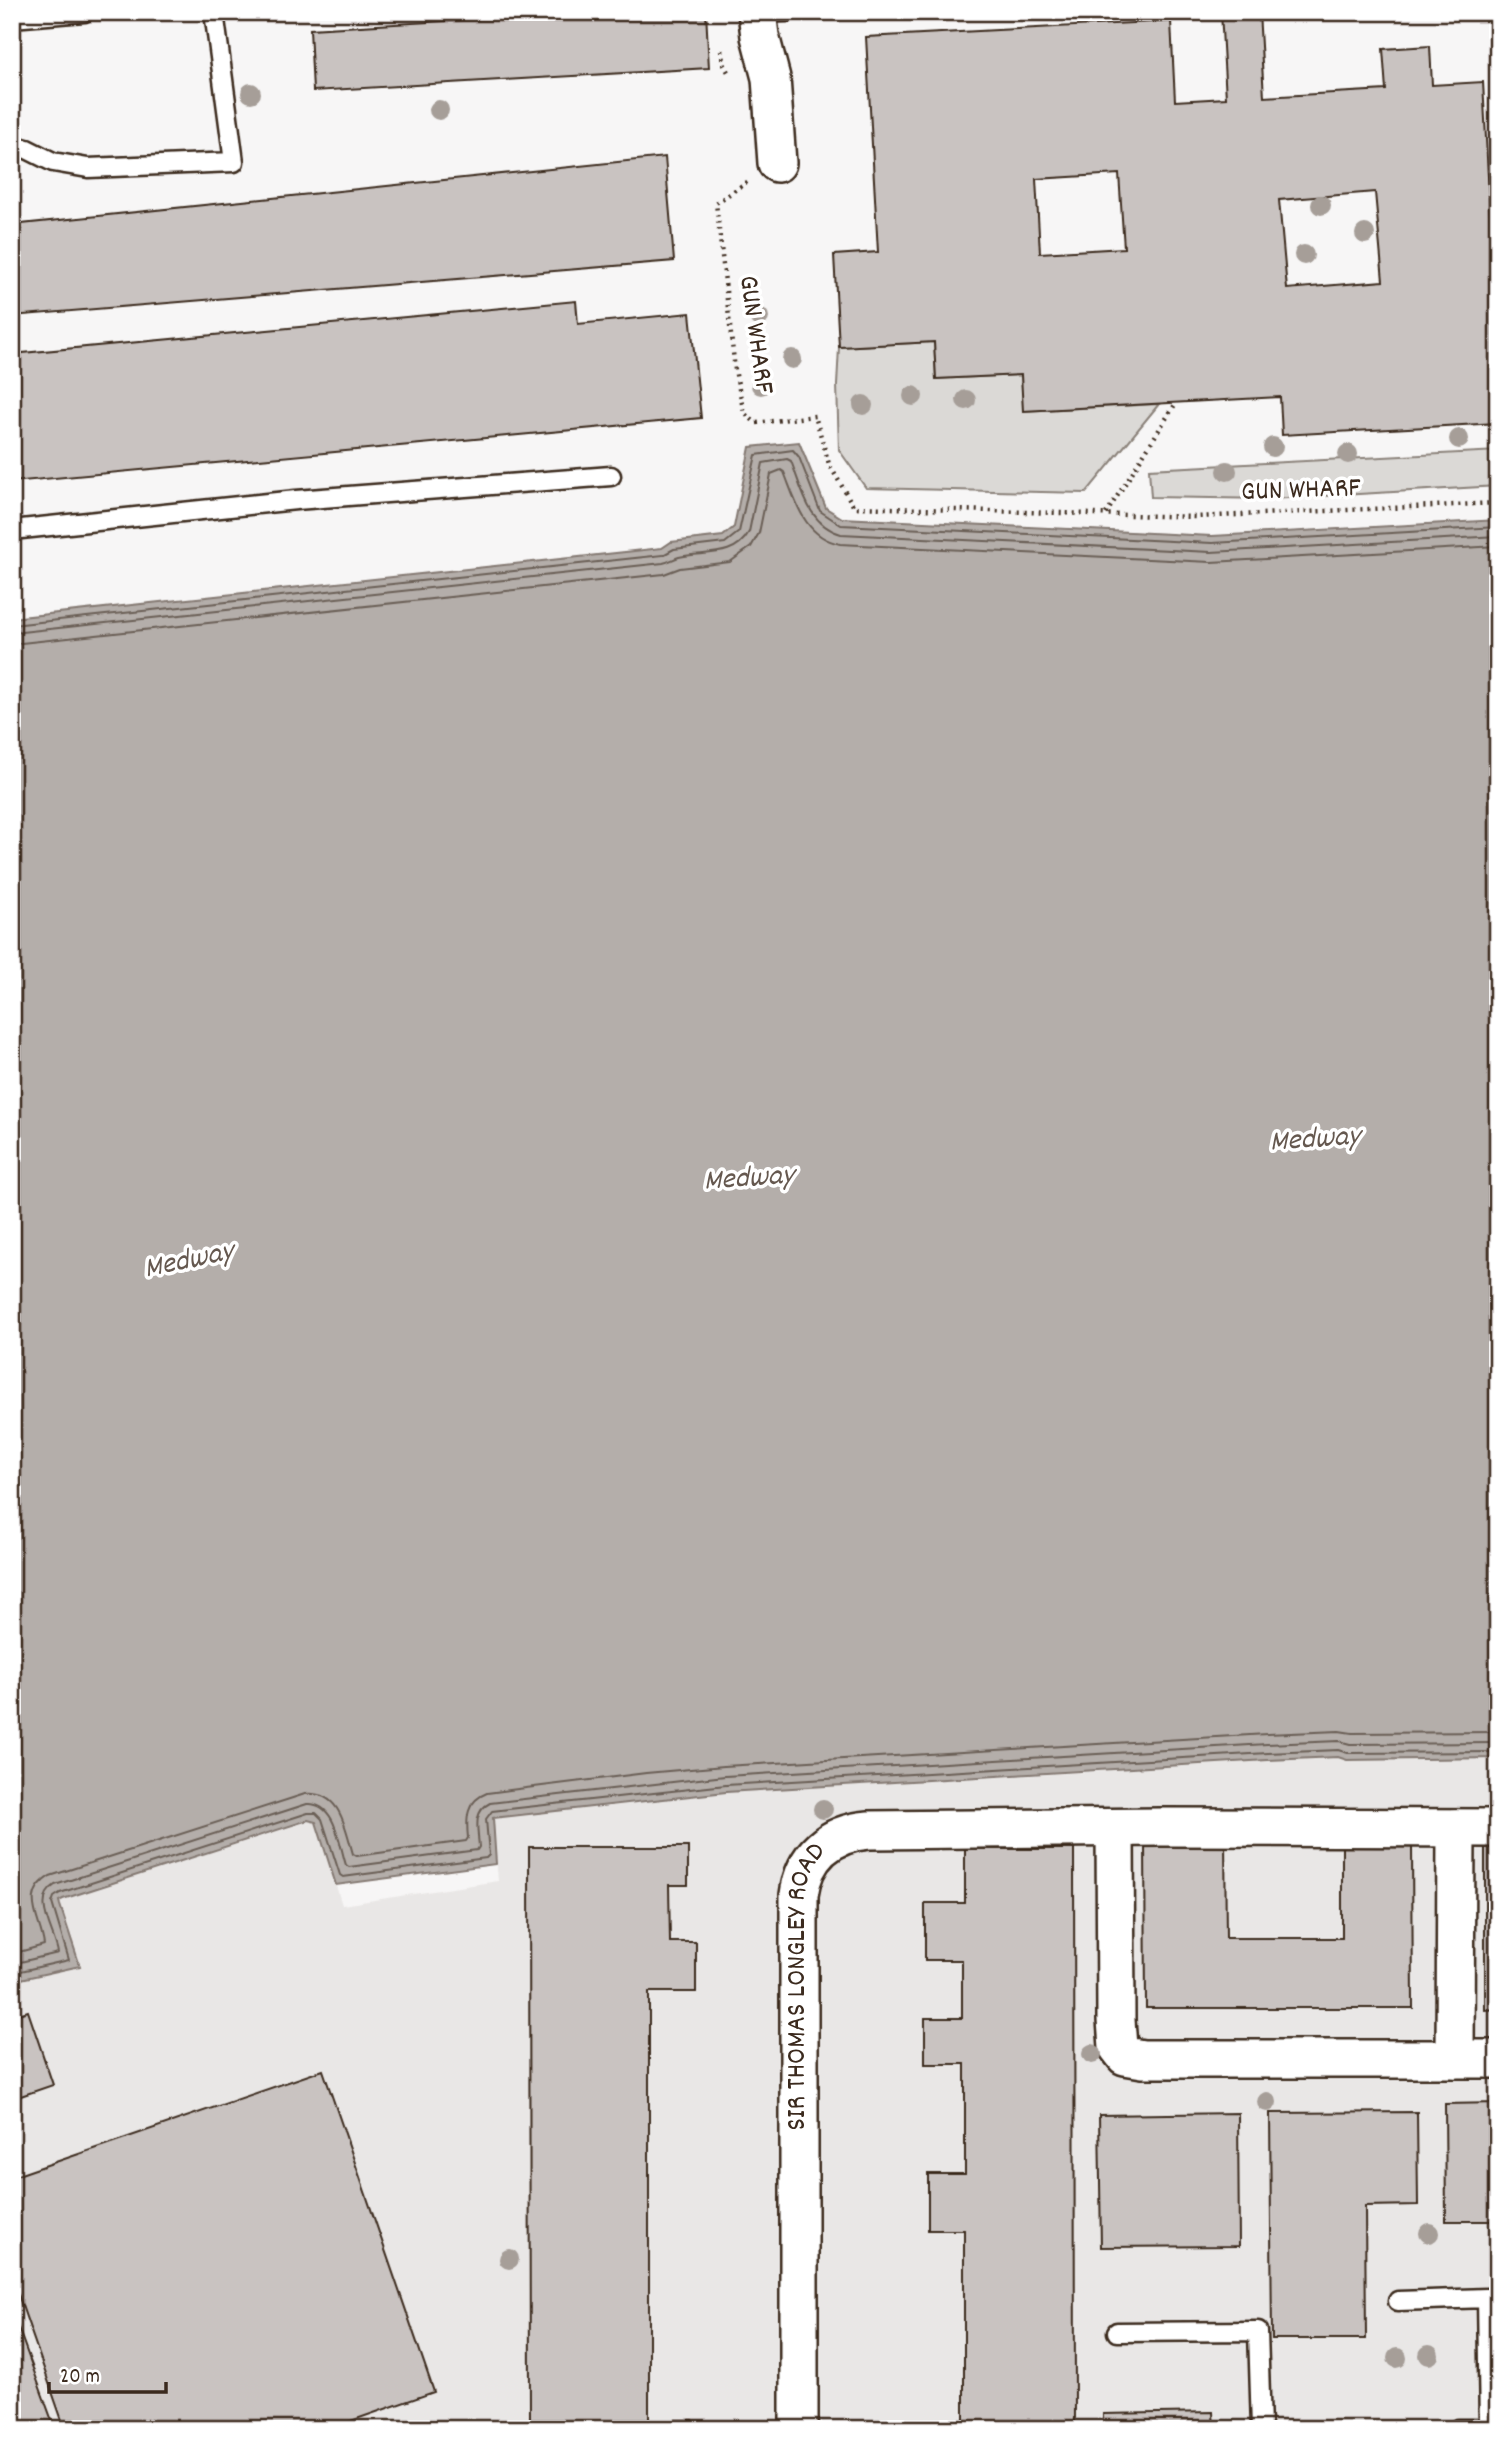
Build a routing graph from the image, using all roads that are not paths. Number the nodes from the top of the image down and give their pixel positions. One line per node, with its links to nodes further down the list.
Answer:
1 (84, 12): 4 (lane)
2 (214, 12): 5 (lane)
3 (767, 13): 6 (street)
4 (12, 18)
5 (12, 145)
6 (777, 163)
7 (611, 476): 8 (lane)
8 (12, 530)
9 (1456, 1828): 10 (street, SIR THOMAS LONGLEY ROAD); 11 (street, SIR THOMAS LONGLEY ROAD); 12 (street)
10 (1498, 1828)
11 (1115, 1829): 12 (street); 18 (street, SIR THOMAS LONGLEY ROAD)
12 (1455, 2059): 13 (street)
13 (1498, 2059)
14 (1492, 2298): 15 (lane); 17 (lane)
15 (1398, 2301)
16 (1117, 2332): 19 (lane)
17 (1492, 2428): 20 (lane)
18 (799, 2429)
19 (1261, 2429)
20 (1458, 2429)

